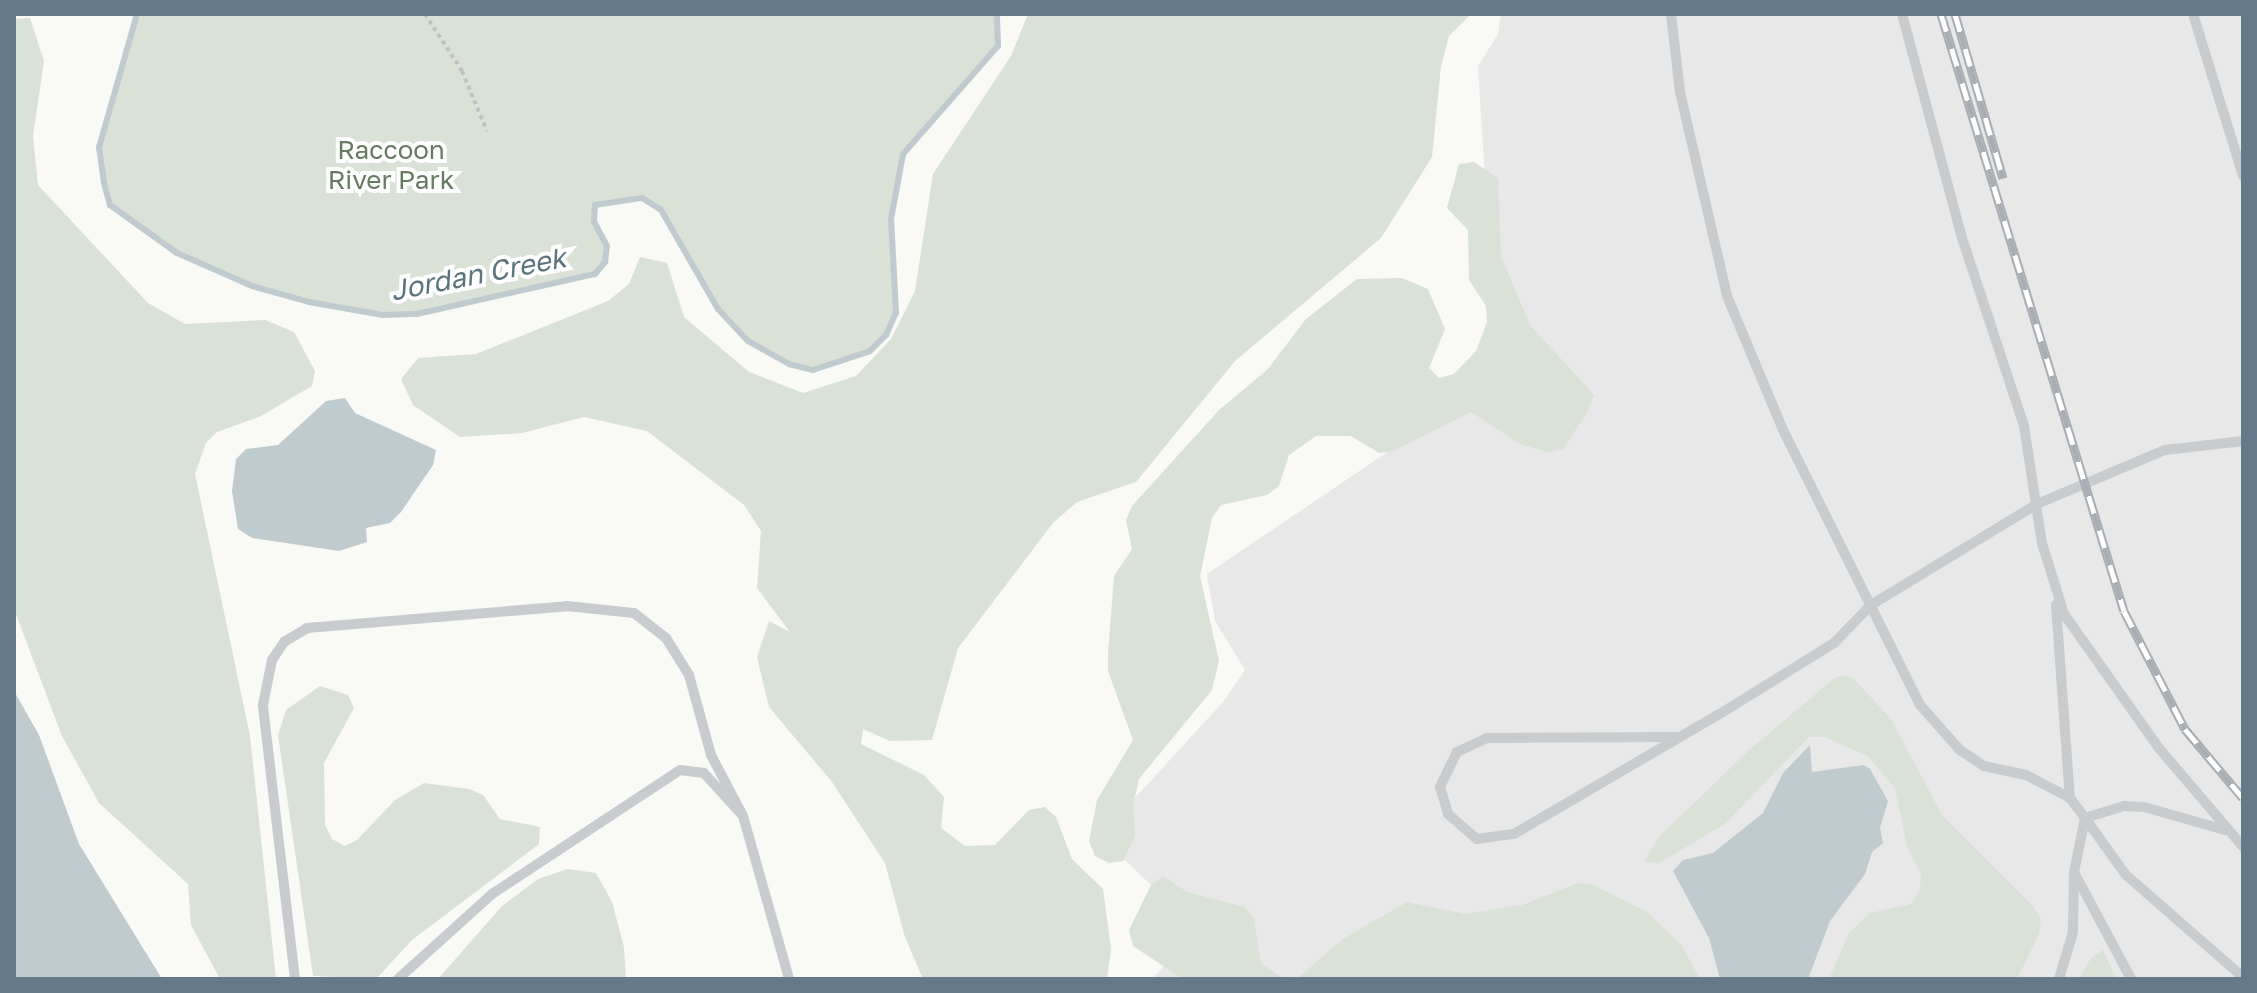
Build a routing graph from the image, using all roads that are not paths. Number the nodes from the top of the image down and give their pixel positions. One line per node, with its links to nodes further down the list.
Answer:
1 (1671, 14): 8 (lane)
2 (1902, 14): 6 (lane)
3 (2193, 14): 4 (lane)
4 (2243, 176)
5 (2243, 441): 6 (lane)
6 (2037, 504): 7 (lane); 8 (lane)
7 (2054, 584): 10 (lane); 13 (lane)
8 (1871, 605): 9 (lane); 10 (lane)
9 (1679, 737): 9 (lane)
10 (2070, 798): 12 (lane)
11 (743, 816): 17 (lane); 18 (lane); 19 (lane)
12 (2085, 818): 13 (lane); 15 (lane); 16 (lane)
13 (2227, 831): 14 (lane)
14 (2243, 847)
15 (2074, 872): 20 (lane); 21 (lane)
16 (2243, 977)
17 (295, 979)
18 (398, 979)
19 (789, 979)
20 (2059, 979)
21 (2131, 979)

